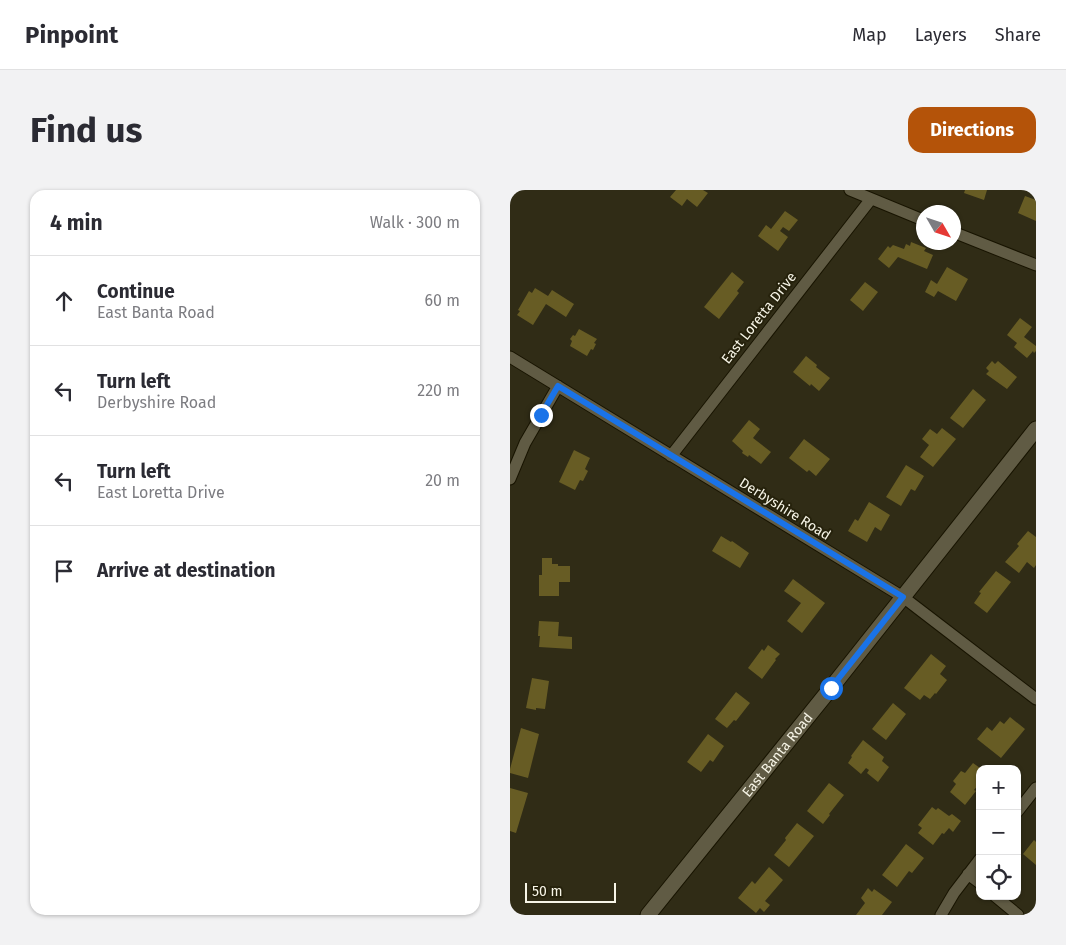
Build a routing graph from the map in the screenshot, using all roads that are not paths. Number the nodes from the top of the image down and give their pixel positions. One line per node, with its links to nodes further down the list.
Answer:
1 (850, 190): 2 (street)
2 (871, 199): 3 (street); 9 (street, East Loretta Drive)
3 (916, 217)
4 (961, 235): 5 (street)
5 (1036, 265)
6 (510, 357): 7 (street, Derbyshire Road)
7 (558, 386): 9 (street, Derbyshire Road); 10 (street)
8 (1036, 429): 11 (street, East Banta Road)
9 (671, 456): 11 (street, Derbyshire Road)
10 (510, 479)
11 (903, 597): 12 (street, Derbyshire Road); 19 (street, East Banta Road)
12 (1036, 699)
13 (1036, 788): 14 (street)
14 (1019, 810)
15 (976, 864): 16 (street)
16 (968, 874): 17 (street); 20 (street)
17 (976, 880)
18 (1000, 900): 21 (street)
19 (648, 915)
20 (941, 915)
21 (1018, 915)

